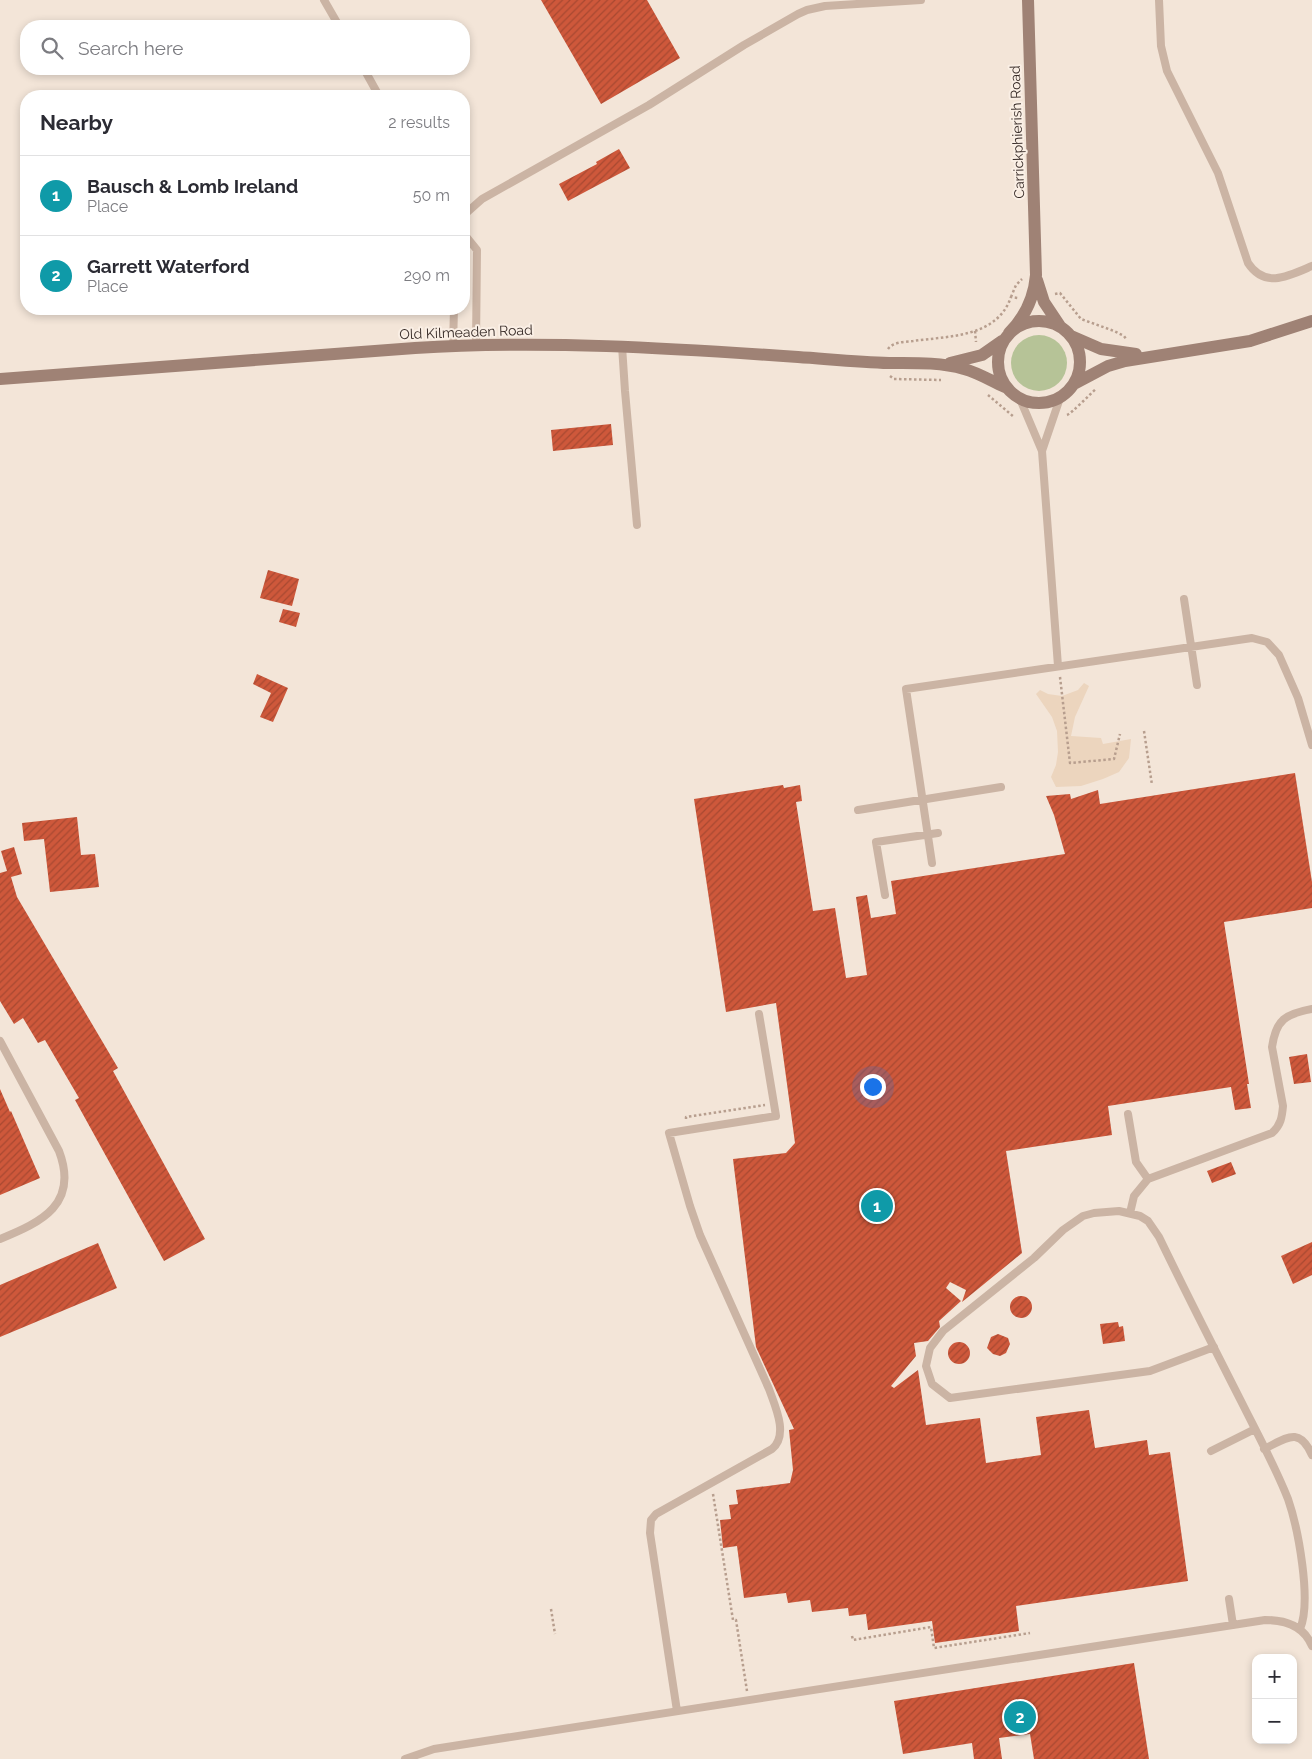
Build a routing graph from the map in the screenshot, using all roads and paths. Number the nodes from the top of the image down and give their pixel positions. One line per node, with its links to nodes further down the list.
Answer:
1 (324, 0): 5 (lane)
2 (921, 0): 8 (lane)
3 (1028, 0): 10 (street, Carrickphierish Road)
4 (1159, 0): 11 (lane)
5 (336, 20)
6 (367, 75): 7 (lane)
7 (376, 90)
8 (470, 210)
9 (470, 243): 20 (lane)
10 (1036, 262): 16 (street, Carrickphierish Road); 17 (street, Carrickphierish Road)
11 (1312, 266)
12 (1016, 285): 13 (path)
13 (1011, 297)
14 (454, 315): 19 (lane)
15 (1312, 321): 22 (street)
16 (1060, 326): 17 (street); 18 (street)
17 (1007, 336): 23 (street, Old Kilmeaden Road); 26 (street)
18 (1071, 336): 22 (street); 25 (street)
19 (453, 345): 20 (street, Old Kilmeaden Road); 24 (street, Old Kilmeaden Road)
20 (476, 345): 21 (street, Old Kilmeaden Road)
21 (622, 346): 23 (street, Old Kilmeaden Road); 30 (lane)
22 (1159, 354): 25 (street)
23 (933, 364): 26 (street, Old Kilmeaden Road)
24 (0, 379)
25 (1074, 384): 27 (street)
26 (1006, 387): 28 (street)
27 (1060, 398): 28 (street); 29 (lane)
28 (1020, 399): 29 (lane)
29 (1042, 451): 33 (lane)
30 (637, 525)
31 (1184, 599): 32 (lane)
32 (1191, 647): 33 (lane); 34 (lane); 37 (lane)
33 (1058, 666): 36 (path); 40 (lane)
34 (1197, 685)
35 (1144, 731): 38 (path)
36 (1120, 734)
37 (1312, 745)
38 (1152, 785)
39 (1001, 787): 40 (lane)
40 (922, 799): 41 (lane); 43 (lane)
41 (858, 810)
42 (938, 833): 43 (lane)
43 (928, 834): 44 (lane); 45 (lane)
44 (932, 863)
45 (885, 895)
46 (1312, 1010): 50 (lane)
47 (759, 1014): 58 (lane)
48 (0, 1041): 52 (lane)
49 (1128, 1114): 50 (lane)
50 (1148, 1179): 51 (lane)
51 (1130, 1212): 53 (lane); 53 (lane)
52 (0, 1239)
53 (1214, 1347): 54 (lane)
54 (1255, 1429): 55 (lane); 56 (lane)
55 (1264, 1449): 57 (lane); 62 (lane)
56 (1210, 1451)
57 (1312, 1455)
58 (712, 1483): 67 (path); 68 (lane)
59 (1229, 1599): 61 (lane)
60 (551, 1609): 64 (path)
61 (1234, 1625): 62 (lane); 67 (lane)
62 (1300, 1629): 66 (lane)
63 (1030, 1633): 65 (path)
64 (555, 1634)
65 (852, 1636)
66 (1312, 1646)
67 (749, 1700): 68 (lane)
68 (677, 1710): 69 (lane)
69 (405, 1759)

